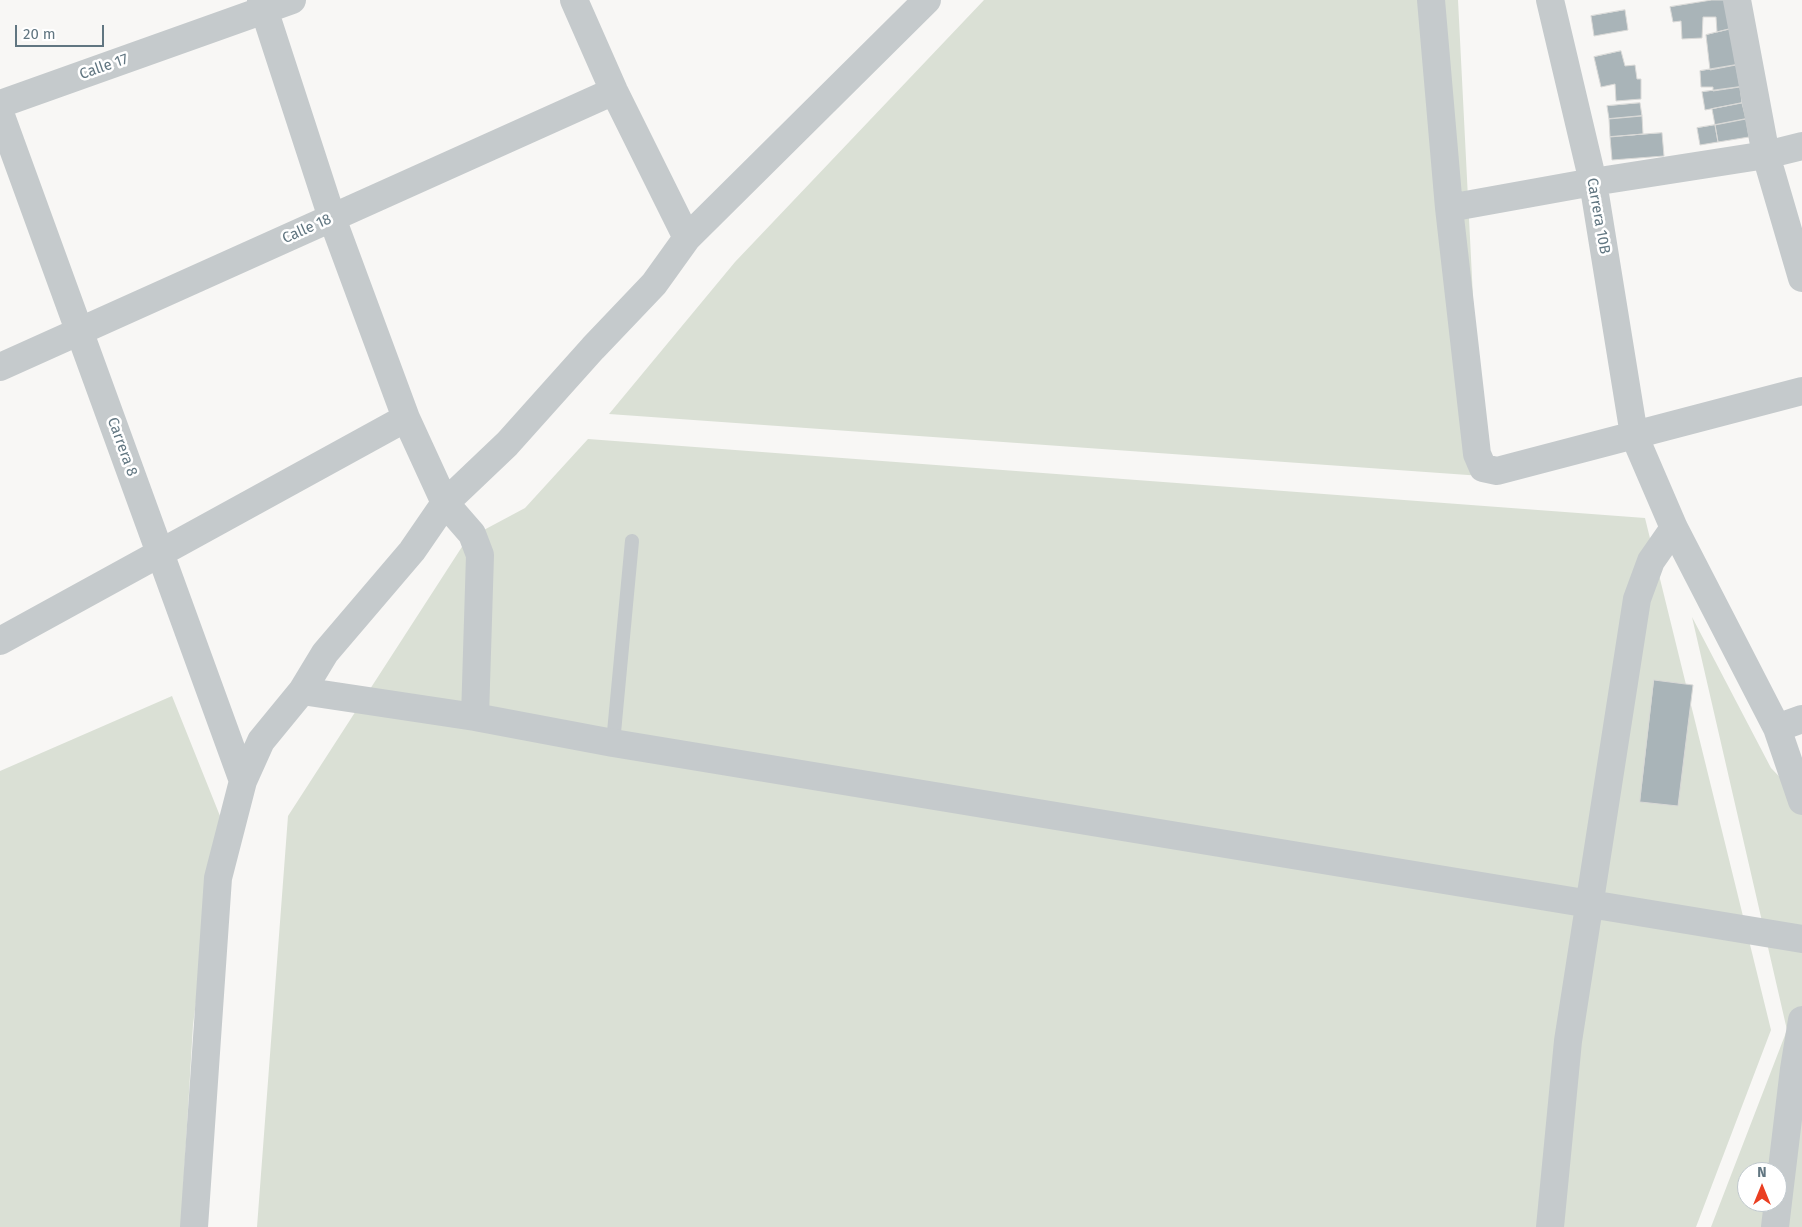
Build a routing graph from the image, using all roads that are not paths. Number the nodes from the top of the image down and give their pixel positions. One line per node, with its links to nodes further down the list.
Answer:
1 (292, 0): 7 (street, Calle 17)
2 (574, 0): 8 (street)
3 (927, 0): 16 (street)
4 (1432, 0): 14 (street)
5 (1550, 0): 13 (street, Carrera 10B)
6 (1737, 0): 12 (street)
7 (263, 5): 9 (street, Calle 17); 15 (street)
8 (614, 91): 15 (street, Calle 18); 16 (street)
9 (0, 104)
10 (0, 114): 18 (street, Carrera 8)
11 (1802, 146): 12 (street)
12 (1766, 155): 13 (street); 17 (street)
13 (1593, 182): 14 (street); 22 (street, Carrera 10B)
14 (1448, 208): 22 (street)
15 (332, 218): 18 (street, Calle 18); 21 (street)
16 (687, 238): 23 (street)
17 (1802, 278)
18 (80, 332): 19 (street, Calle 18); 26 (street, Carrera 8)
19 (0, 367)
20 (1802, 391): 22 (street)
21 (406, 418): 23 (street); 26 (street)
22 (1634, 435): 24 (street, Carrera 10B)
23 (445, 503): 28 (street); 29 (street)
24 (1674, 528): 30 (street, Carrera 10B); 34 (street)
25 (632, 541): 31 (lane)
26 (160, 552): 27 (street); 32 (street, Carrera 8)
27 (0, 641)
28 (302, 691): 29 (street); 32 (street)
29 (475, 717): 31 (street)
30 (1790, 724): 33 (street, Carrera 10B)
31 (613, 743): 34 (street)
32 (243, 781): 38 (street)
33 (1802, 800)
34 (1588, 904): 35 (street); 39 (street)
35 (1802, 939)
36 (1802, 1020): 37 (street)
37 (1798, 1069): 40 (street)
38 (194, 1227)
39 (1550, 1227)
40 (1775, 1227)

